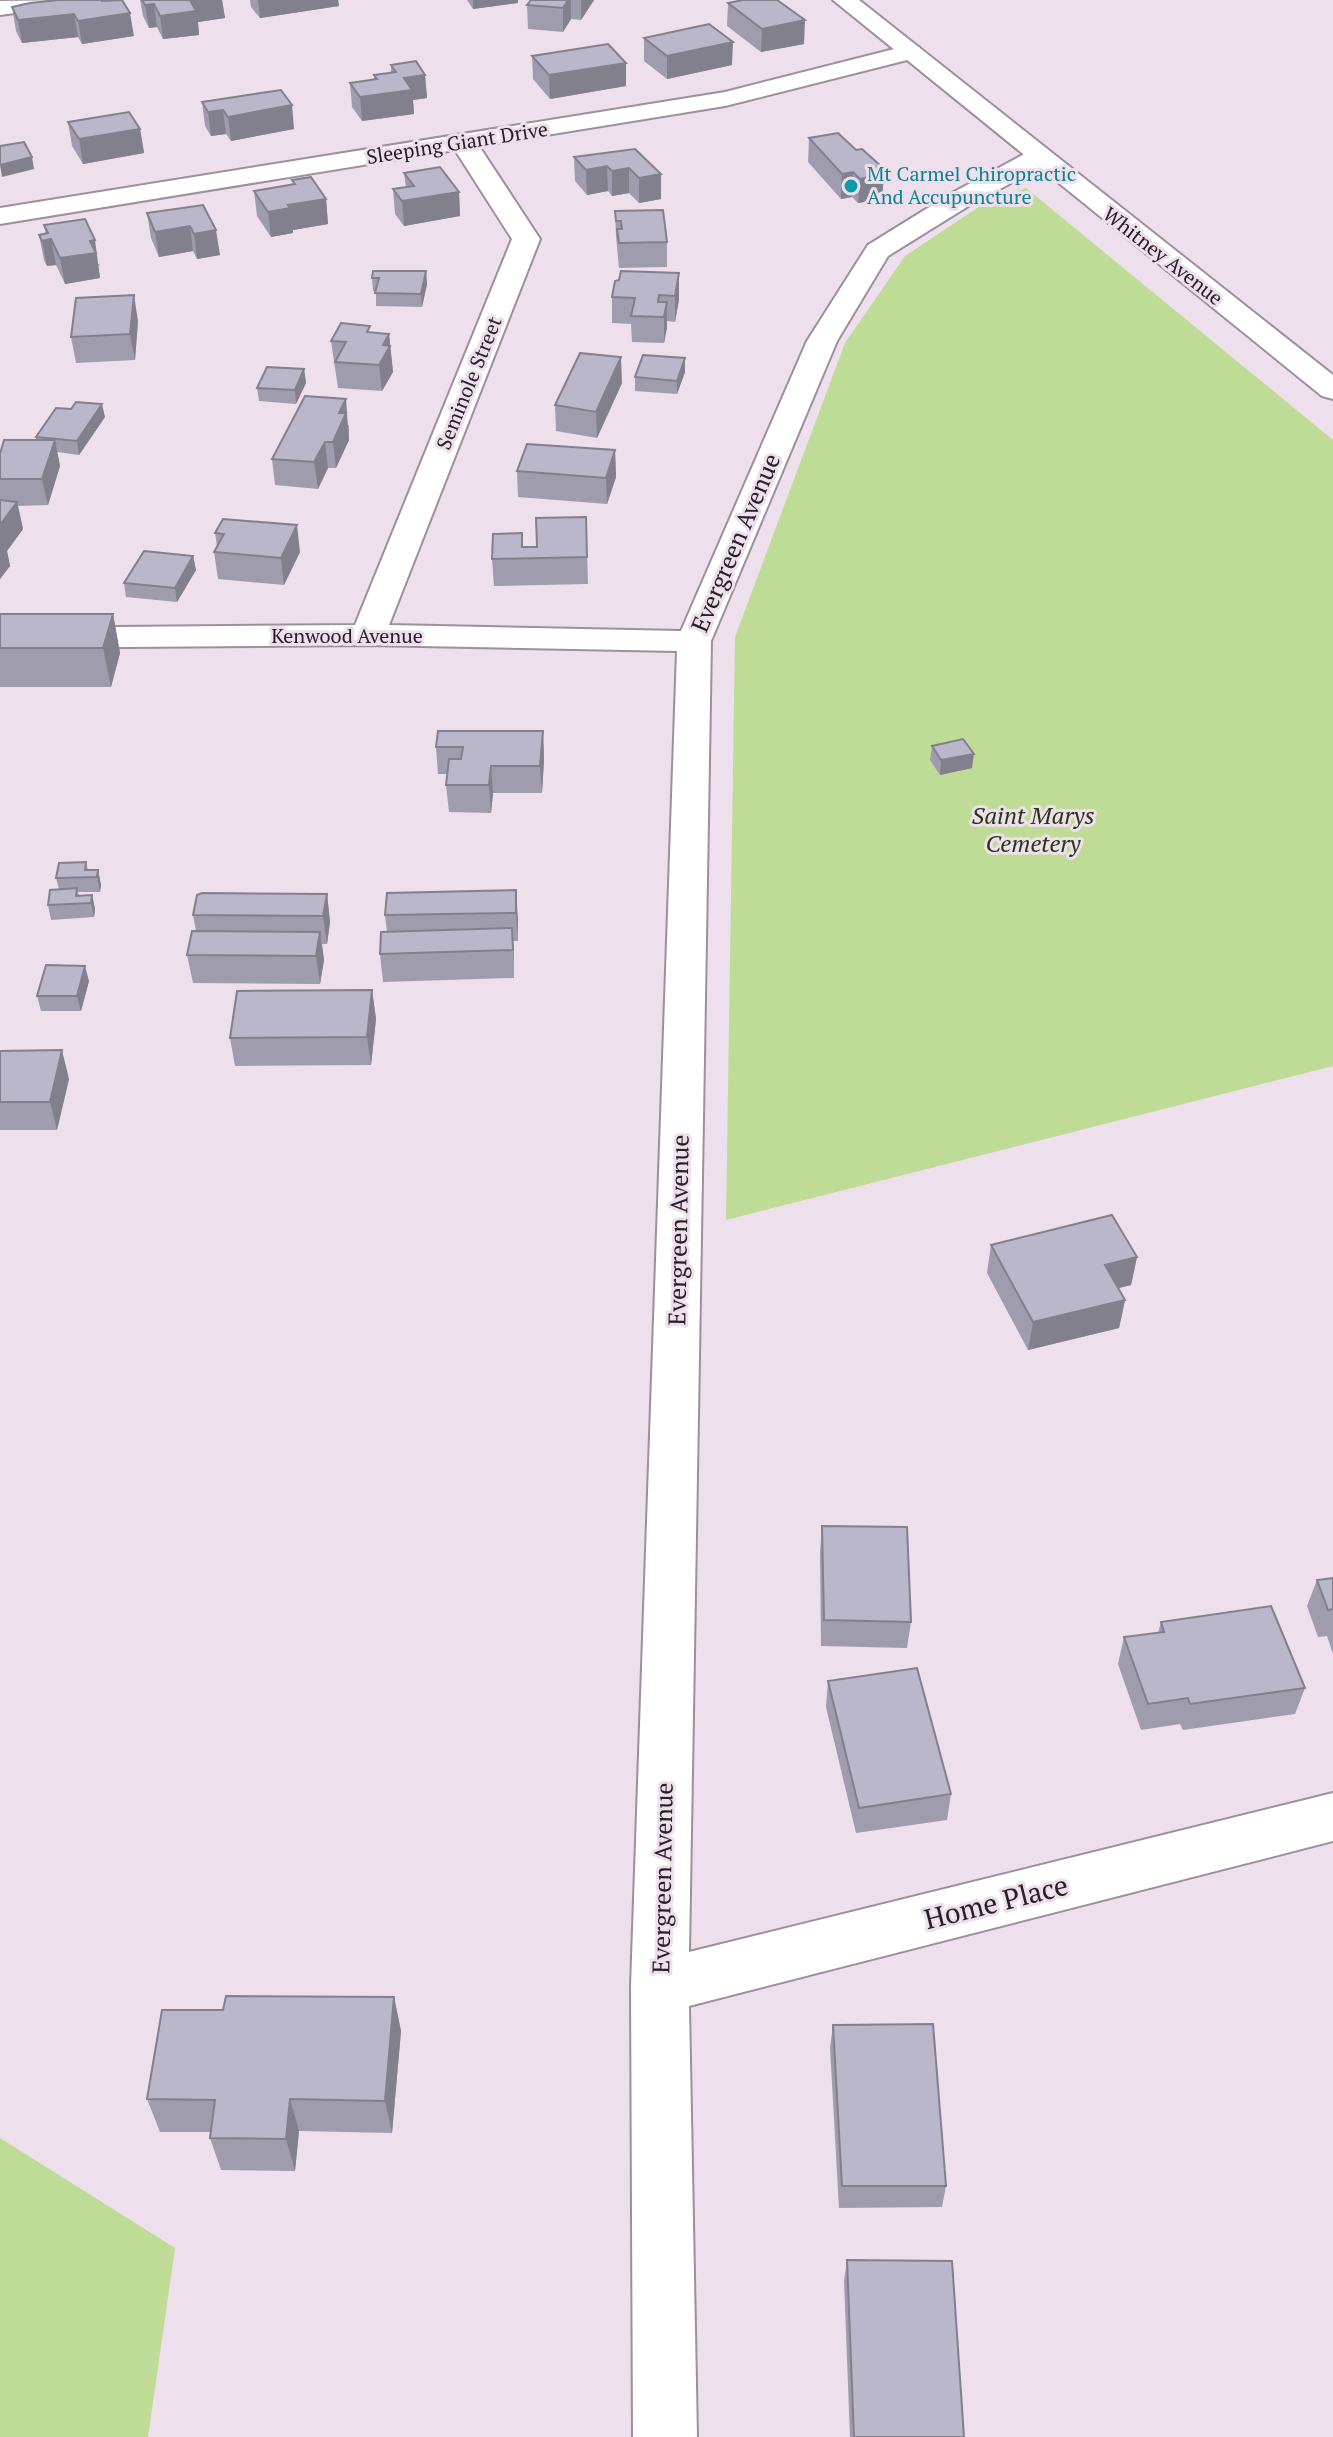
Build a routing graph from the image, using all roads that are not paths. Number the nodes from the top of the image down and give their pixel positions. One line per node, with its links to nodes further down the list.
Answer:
1 (59, 0): 3 (main road)
2 (845, 0): 4 (main road, Whitney Avenue)
3 (0, 8)
4 (910, 52): 5 (main road, Sleeping Giant Drive); 6 (main road, Whitney Avenue)
5 (463, 142): 7 (main road, Sleeping Giant Drive); 9 (main road, Seminole Street)
6 (1039, 157): 8 (main road, Whitney Avenue); 11 (main road, Evergreen Avenue)
7 (0, 216)
8 (1333, 390)
9 (368, 635): 10 (main road, Kenwood Avenue); 11 (main road, Kenwood Avenue)
10 (0, 638)
11 (694, 641): 13 (main road, Evergreen Avenue)
12 (1333, 1817): 13 (main road, Home Place)
13 (660, 1986): 14 (main road, Evergreen Avenue)
14 (665, 2437)

